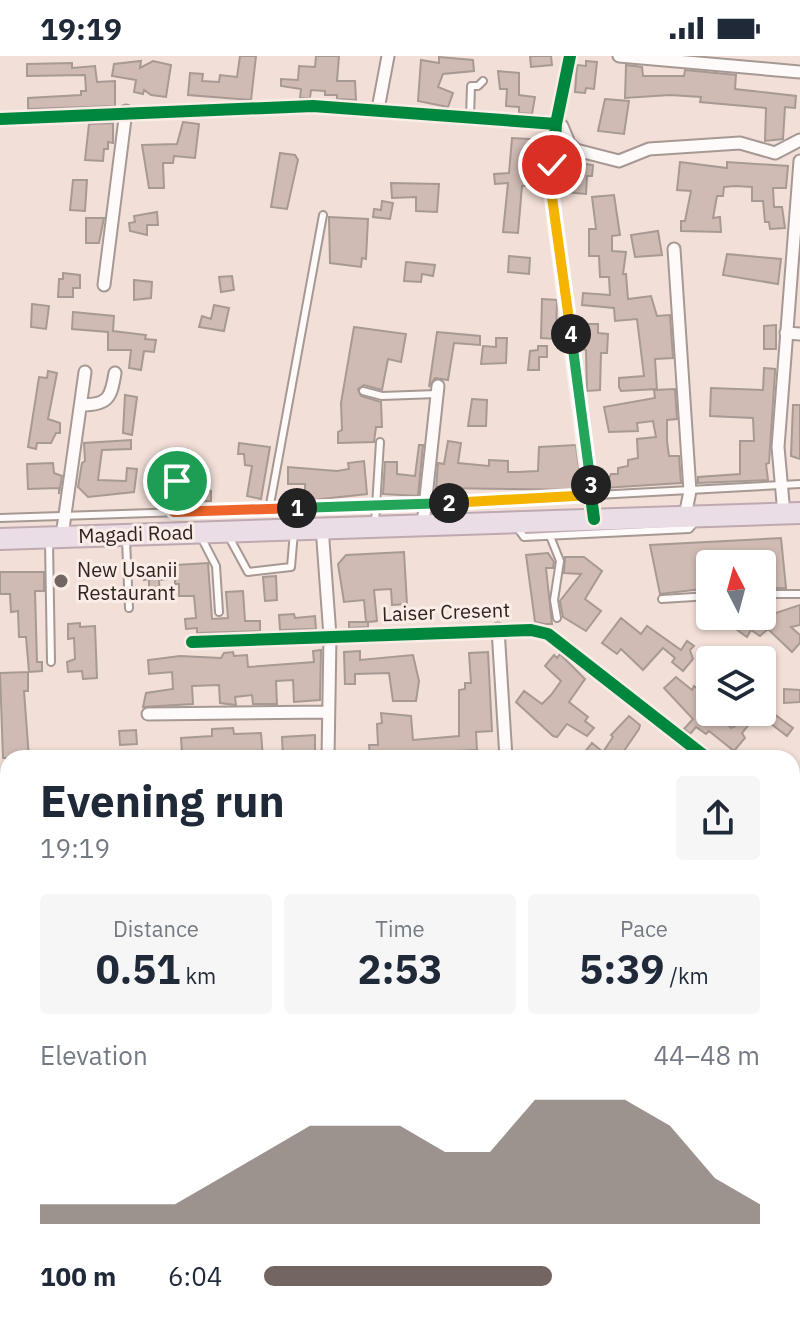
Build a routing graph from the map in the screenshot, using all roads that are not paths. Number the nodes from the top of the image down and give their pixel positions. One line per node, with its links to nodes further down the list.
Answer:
1 (388, 56): 6 (street)
2 (570, 56): 10 (street)
3 (619, 56): 4 (street)
4 (800, 72)
5 (483, 81): 8 (lane)
6 (378, 109): 7 (street); 8 (street)
7 (126, 111): 9 (street); 16 (street)
8 (438, 115): 10 (street)
9 (0, 119)
10 (559, 125): 11 (street); 29 (street)
11 (800, 140)
12 (800, 161): 13 (street)
13 (800, 170): 17 (street)
14 (323, 215): 33 (lane)
15 (674, 249): 28 (street)
16 (104, 285)
17 (786, 333): 18 (street); 27 (street)
18 (800, 334)
19 (85, 372): 23 (street)
20 (115, 373): 23 (street)
21 (438, 390): 22 (lane); 31 (street)
22 (363, 391)
23 (81, 405): 36 (street)
24 (380, 442): 32 (lane)
25 (204, 476): 34 (lane)
26 (800, 484): 27 (lane)
27 (781, 487): 28 (lane); 35 (street)
28 (690, 491): 29 (lane); 37 (street)
29 (592, 495): 30 (lane); 39 (street)
30 (481, 501): 31 (lane); 40 (lane)
31 (427, 504): 32 (lane); 41 (street)
32 (373, 505): 33 (lane); 43 (lane)
33 (269, 510): 42 (lane)
34 (174, 512): 36 (lane); 42 (lane)
35 (792, 513): 37 (highway, Magadi Road)
36 (67, 514): 38 (lane); 48 (street)
37 (691, 515): 39 (highway, Magadi Road); 46 (lane)
38 (0, 518)
39 (594, 519): 46 (highway, Magadi Road)
40 (481, 523): 41 (highway, Magadi Road); 46 (highway, Magadi Road)
41 (423, 525): 43 (highway, Magadi Road)
42 (214, 526): 45 (highway, Magadi Road); 45 (lane); 47 (highway, Magadi Road); 55 (lane)
43 (375, 526): 44 (highway, Magadi Road)
44 (322, 527): 45 (highway, Magadi Road); 58 (street)
45 (294, 528)
46 (556, 528): 56 (lane)
47 (126, 534): 48 (highway, Magadi Road); 54 (lane)
48 (55, 536): 49 (highway, Magadi Road); 60 (lane)
49 (0, 539)
50 (776, 594): 51 (lane)
51 (800, 594)
52 (696, 597): 53 (lane)
53 (662, 599)
54 (129, 608)
55 (219, 612)
56 (557, 618)
57 (498, 629): 58 (street, Laiser Cresent); 64 (street); 65 (street, Laiser Cresent)
58 (330, 636): 59 (street, Laiser Cresent); 61 (street)
59 (192, 642)
60 (51, 662)
61 (328, 712): 62 (street); 63 (street)
62 (148, 714)
63 (328, 750)
64 (506, 750)
65 (697, 750)

